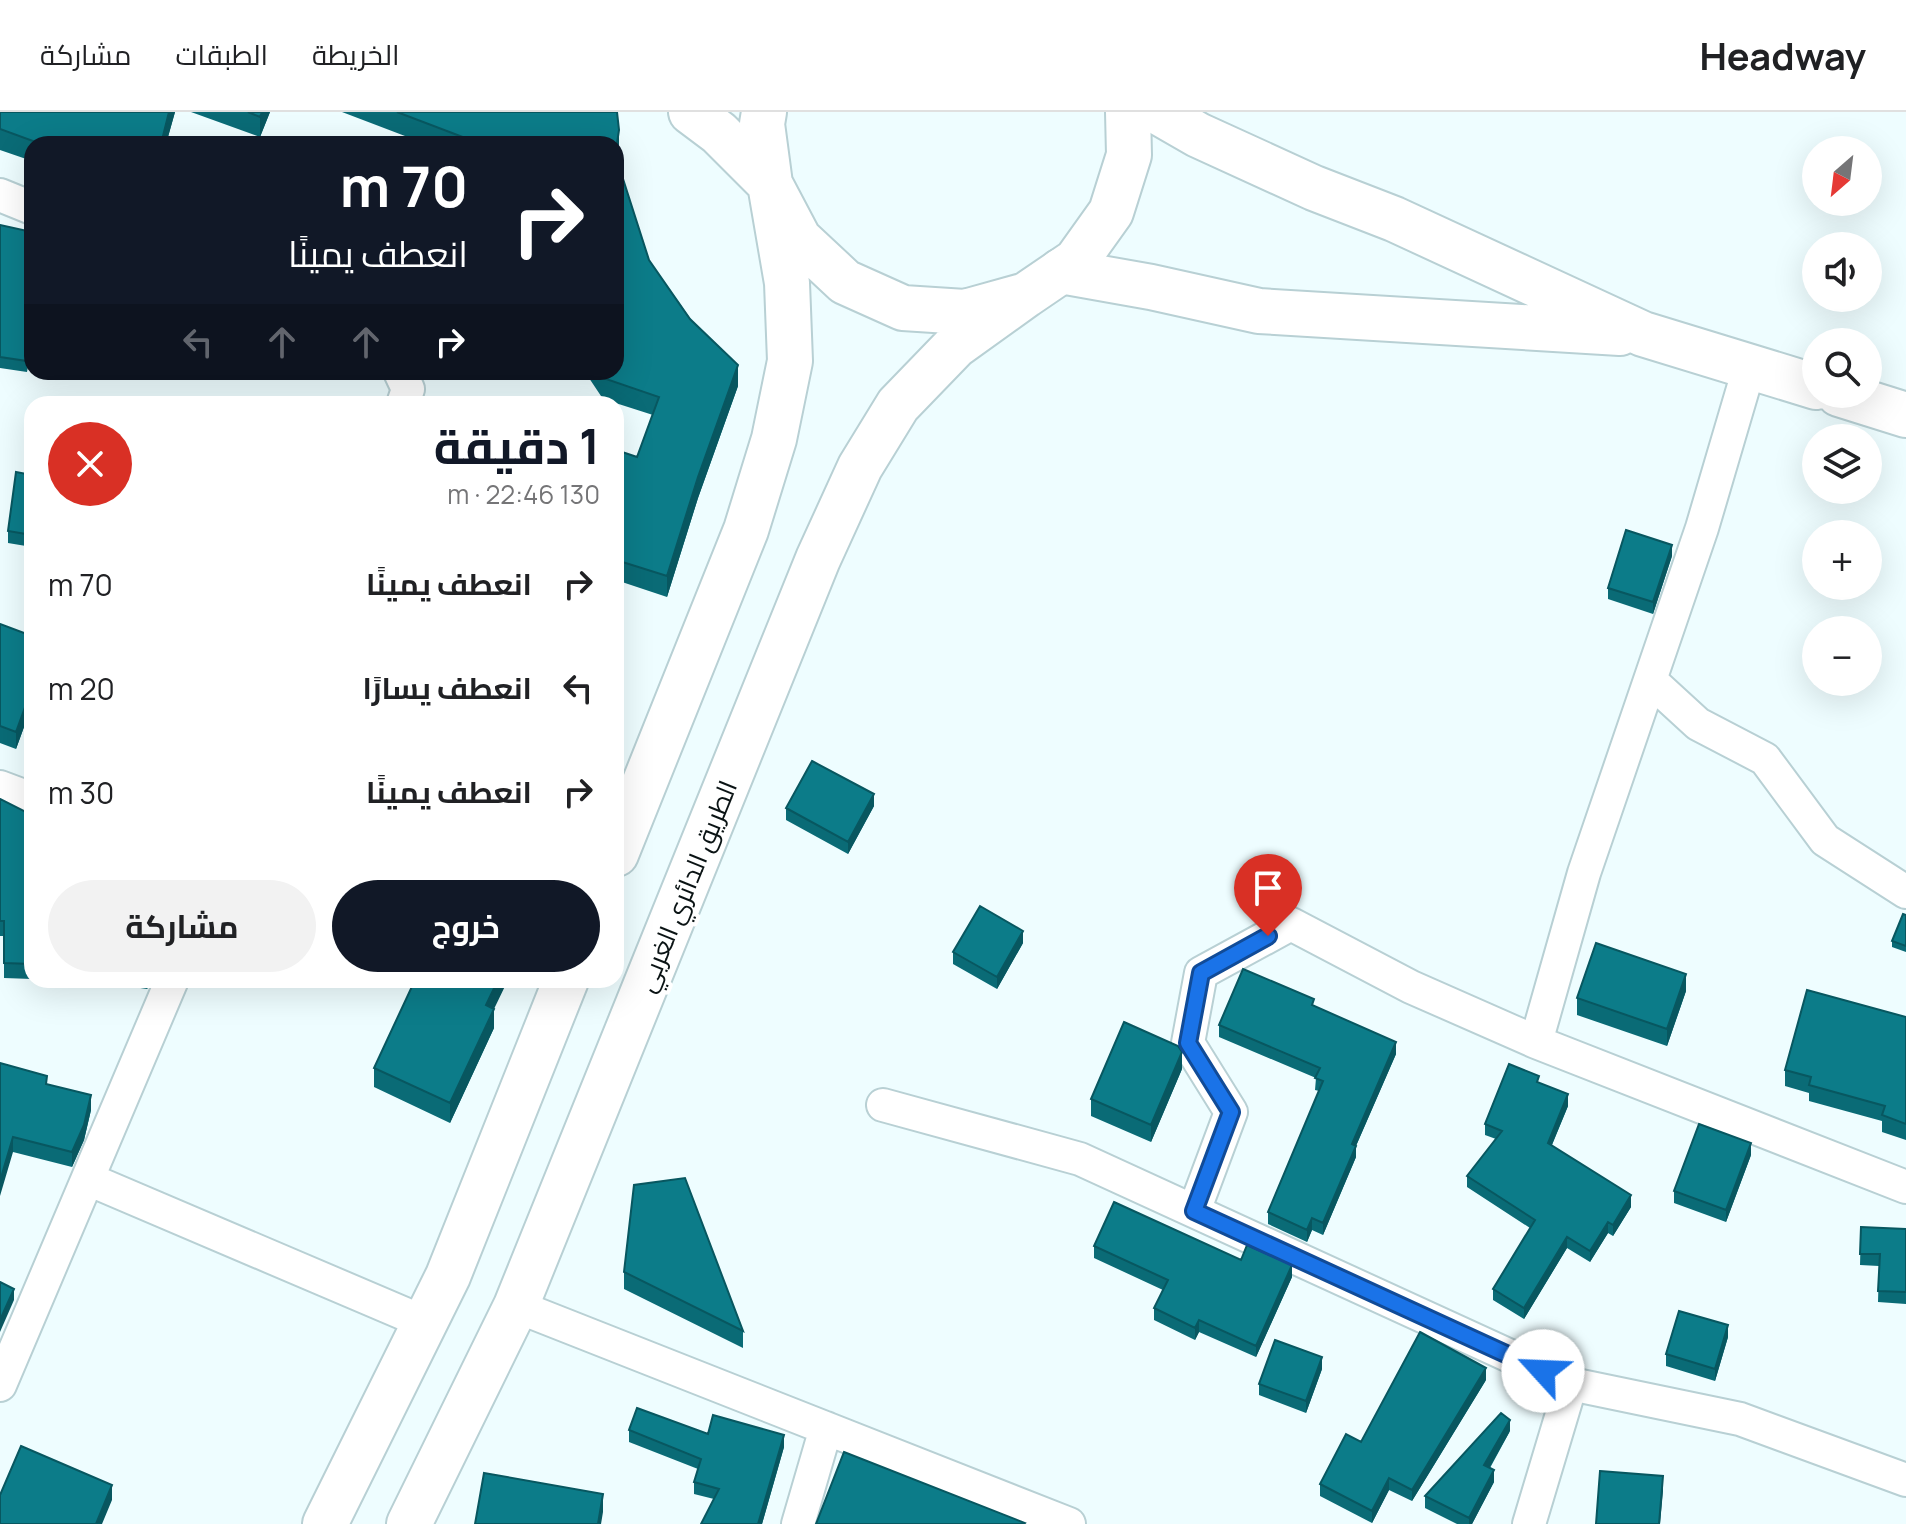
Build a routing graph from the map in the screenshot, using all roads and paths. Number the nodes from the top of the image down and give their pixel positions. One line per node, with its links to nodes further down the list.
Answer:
1 (691, 112): 5 (main road)
2 (764, 112): 5 (main road)
3 (1128, 112): 8 (main road, الطريق الدائري الغربي)
4 (1158, 112): 9 (main road)
5 (770, 184): 8 (main road); 17 (main road)
6 (0, 195): 7 (street)
7 (24, 205)
8 (1043, 283): 9 (main road); 26 (main road, الطريق الدائري الغربي)
9 (1643, 334): 10 (main road)
10 (1750, 365): 11 (main road); 14 (street)
11 (1802, 382)
12 (1882, 407): 13 (main road)
13 (1906, 415)
14 (1650, 680): 18 (street); 21 (street)
15 (0, 787): 16 (street)
16 (24, 796)
17 (624, 834)
18 (1906, 892)
19 (169, 988): 23 (street)
20 (563, 988): 27 (main road)
21 (1536, 1042): 24 (street); 25 (street)
22 (883, 1105): 25 (street)
23 (88, 1179): 27 (street); 29 (street)
24 (1906, 1187)
25 (1194, 1211): 28 (street)
26 (516, 1306): 30 (street); 33 (main road, الطريق الدائري الغربي)
27 (426, 1323): 32 (main road)
28 (1571, 1384): 31 (street); 36 (street)
29 (0, 1385)
30 (826, 1428): 34 (street); 35 (street)
31 (1906, 1480)
32 (325, 1524)
33 (409, 1524)
34 (798, 1524)
35 (1069, 1524)
36 (1529, 1524)

